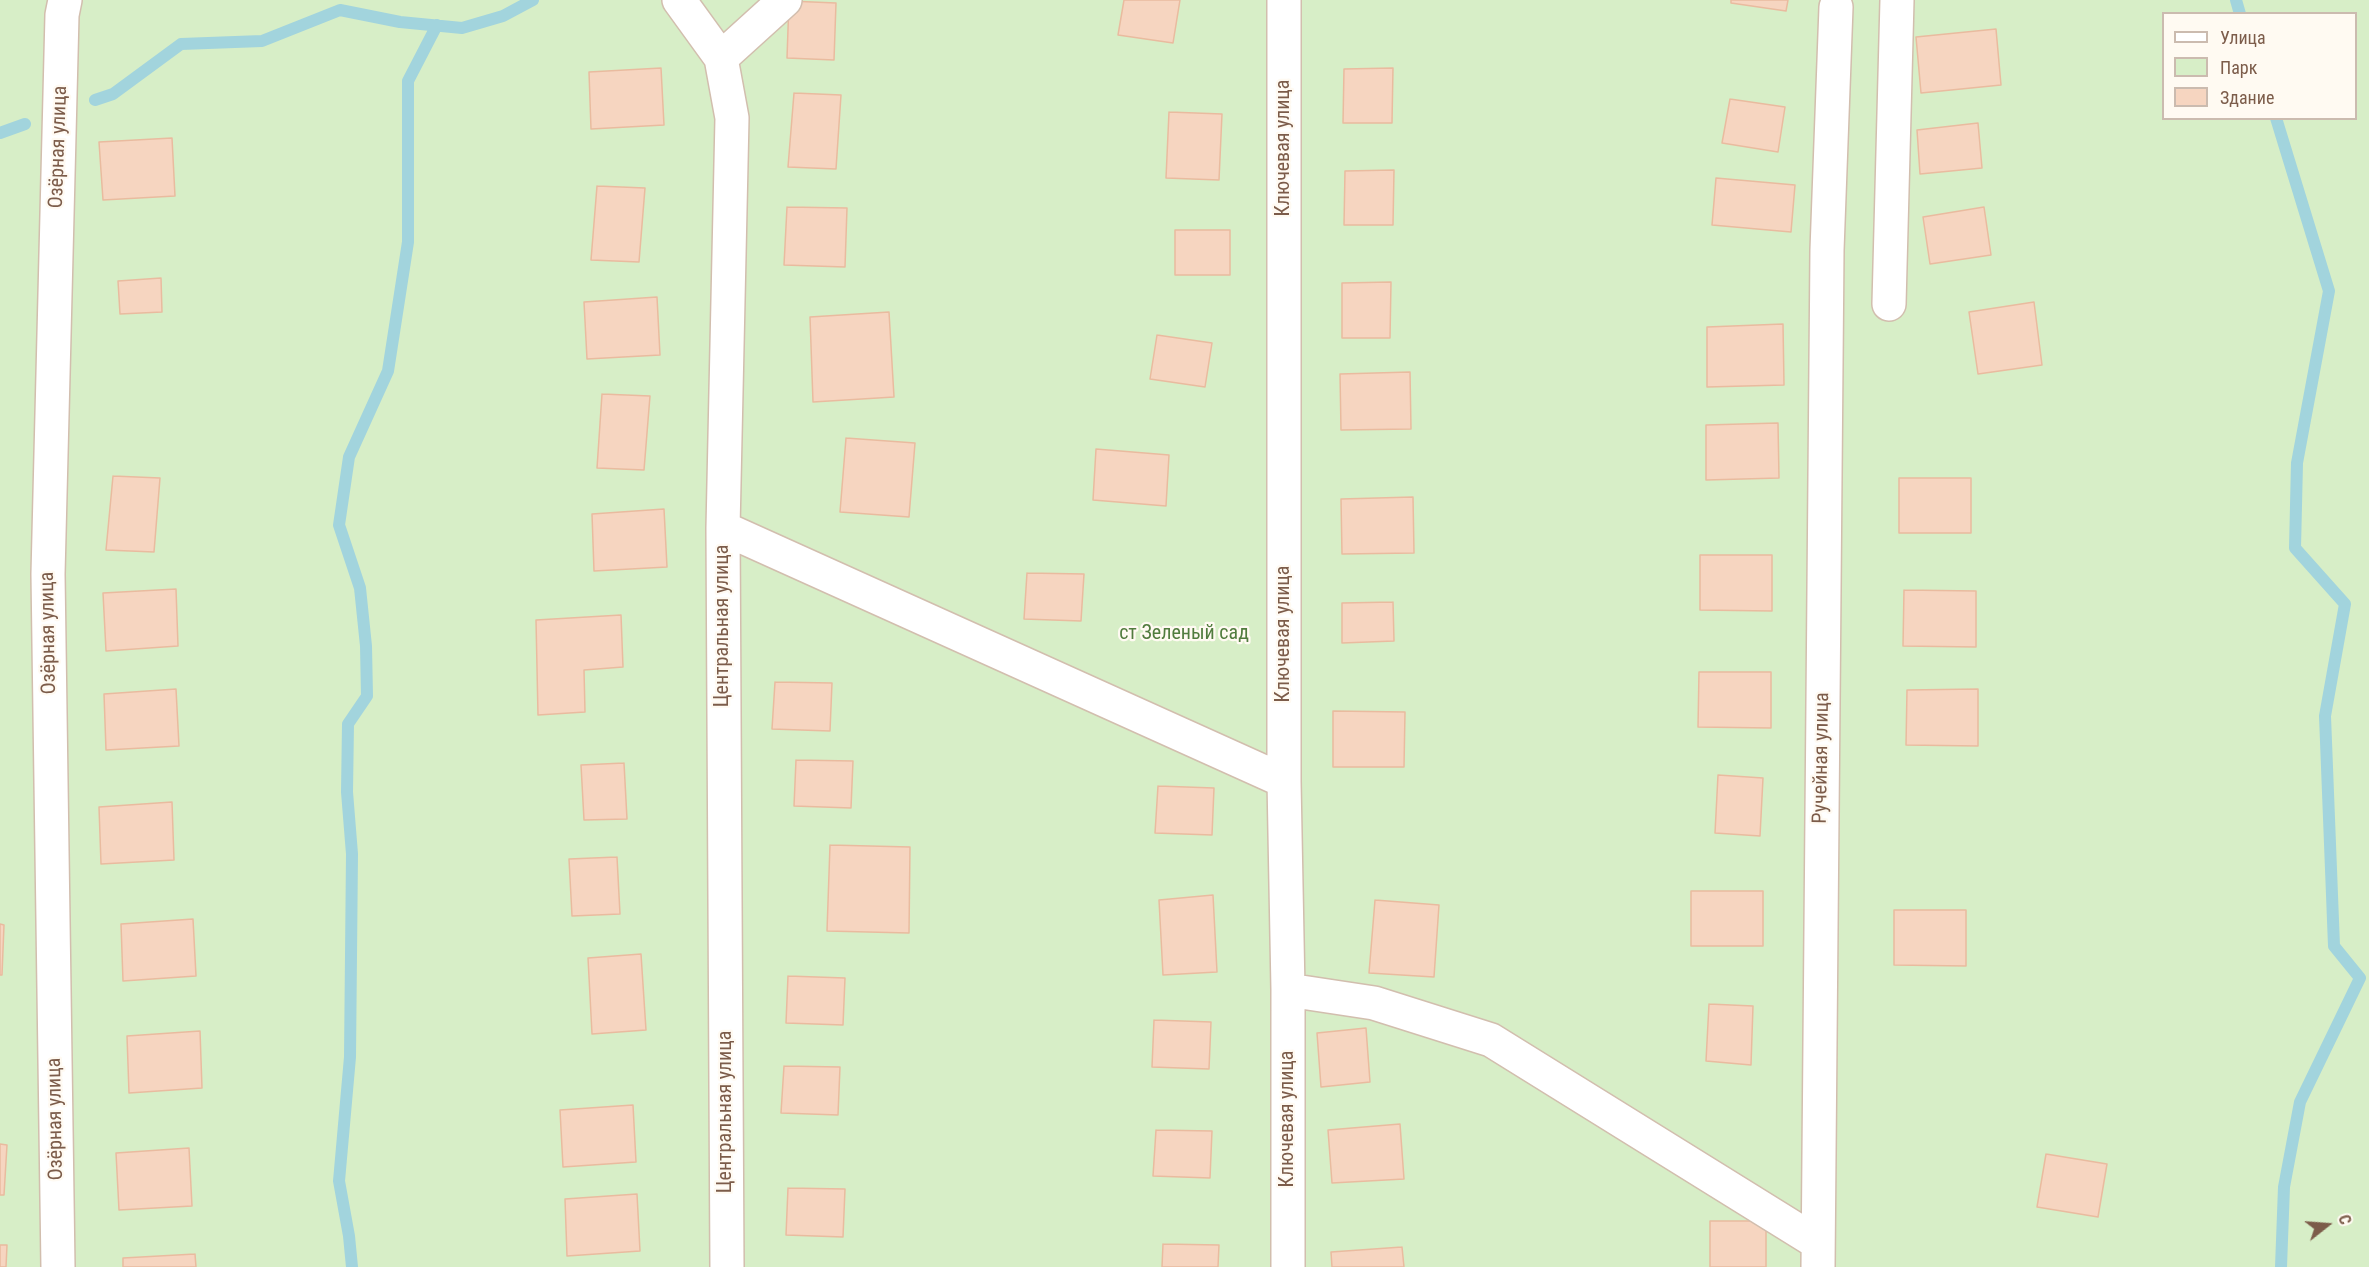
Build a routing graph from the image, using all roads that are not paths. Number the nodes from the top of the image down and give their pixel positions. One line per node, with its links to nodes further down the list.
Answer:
1 (65, 0): 13 (street, Озёрная улица)
2 (679, 0): 7 (street, Центральная улица)
3 (785, 0): 7 (street)
4 (1284, 0): 10 (street, Ключевая улица)
5 (1897, 0): 8 (street)
6 (1836, 7): 12 (street, Ручейная улица)
7 (721, 58): 9 (street, Центральная улица)
8 (1889, 304)
9 (723, 528): 10 (street); 14 (street, Центральная улица)
10 (1284, 781): 11 (street, Ключевая улица)
11 (1288, 990): 12 (street); 15 (street, Ключевая улица)
12 (1818, 1255)
13 (58, 1267)
14 (727, 1267)
15 (1288, 1267)

